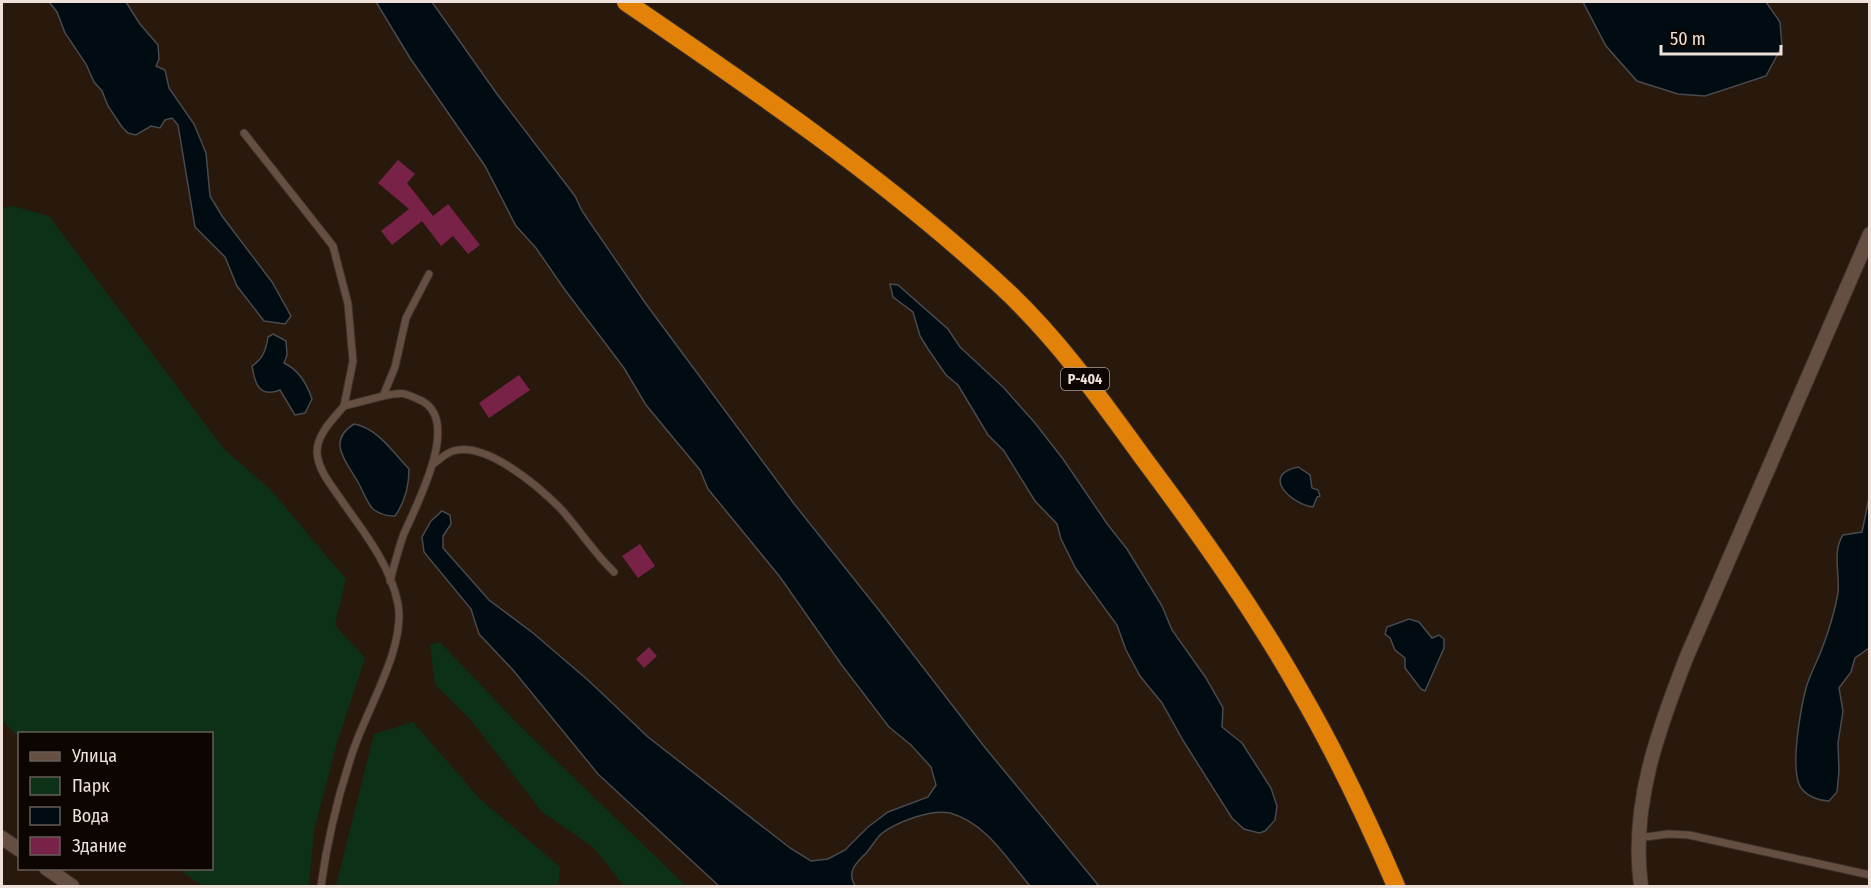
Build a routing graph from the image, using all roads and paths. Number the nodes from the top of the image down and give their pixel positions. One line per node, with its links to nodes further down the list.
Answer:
1 (626, 2): 17 (highway, Р-404)
2 (244, 134): 6 (lane)
3 (1869, 234): 11 (street)
4 (429, 274): 5 (lane)
5 (383, 396): 6 (lane); 7 (lane)
6 (344, 406): 9 (lane)
7 (433, 464): 8 (lane); 9 (lane)
8 (615, 572)
9 (390, 581): 16 (lane)
10 (2, 838): 12 (street)
11 (1638, 838): 14 (lane); 18 (street)
12 (18, 849)
13 (49, 870): 15 (street)
14 (1869, 874)
15 (72, 886)
16 (321, 886)
17 (1396, 886)
18 (1641, 886)

